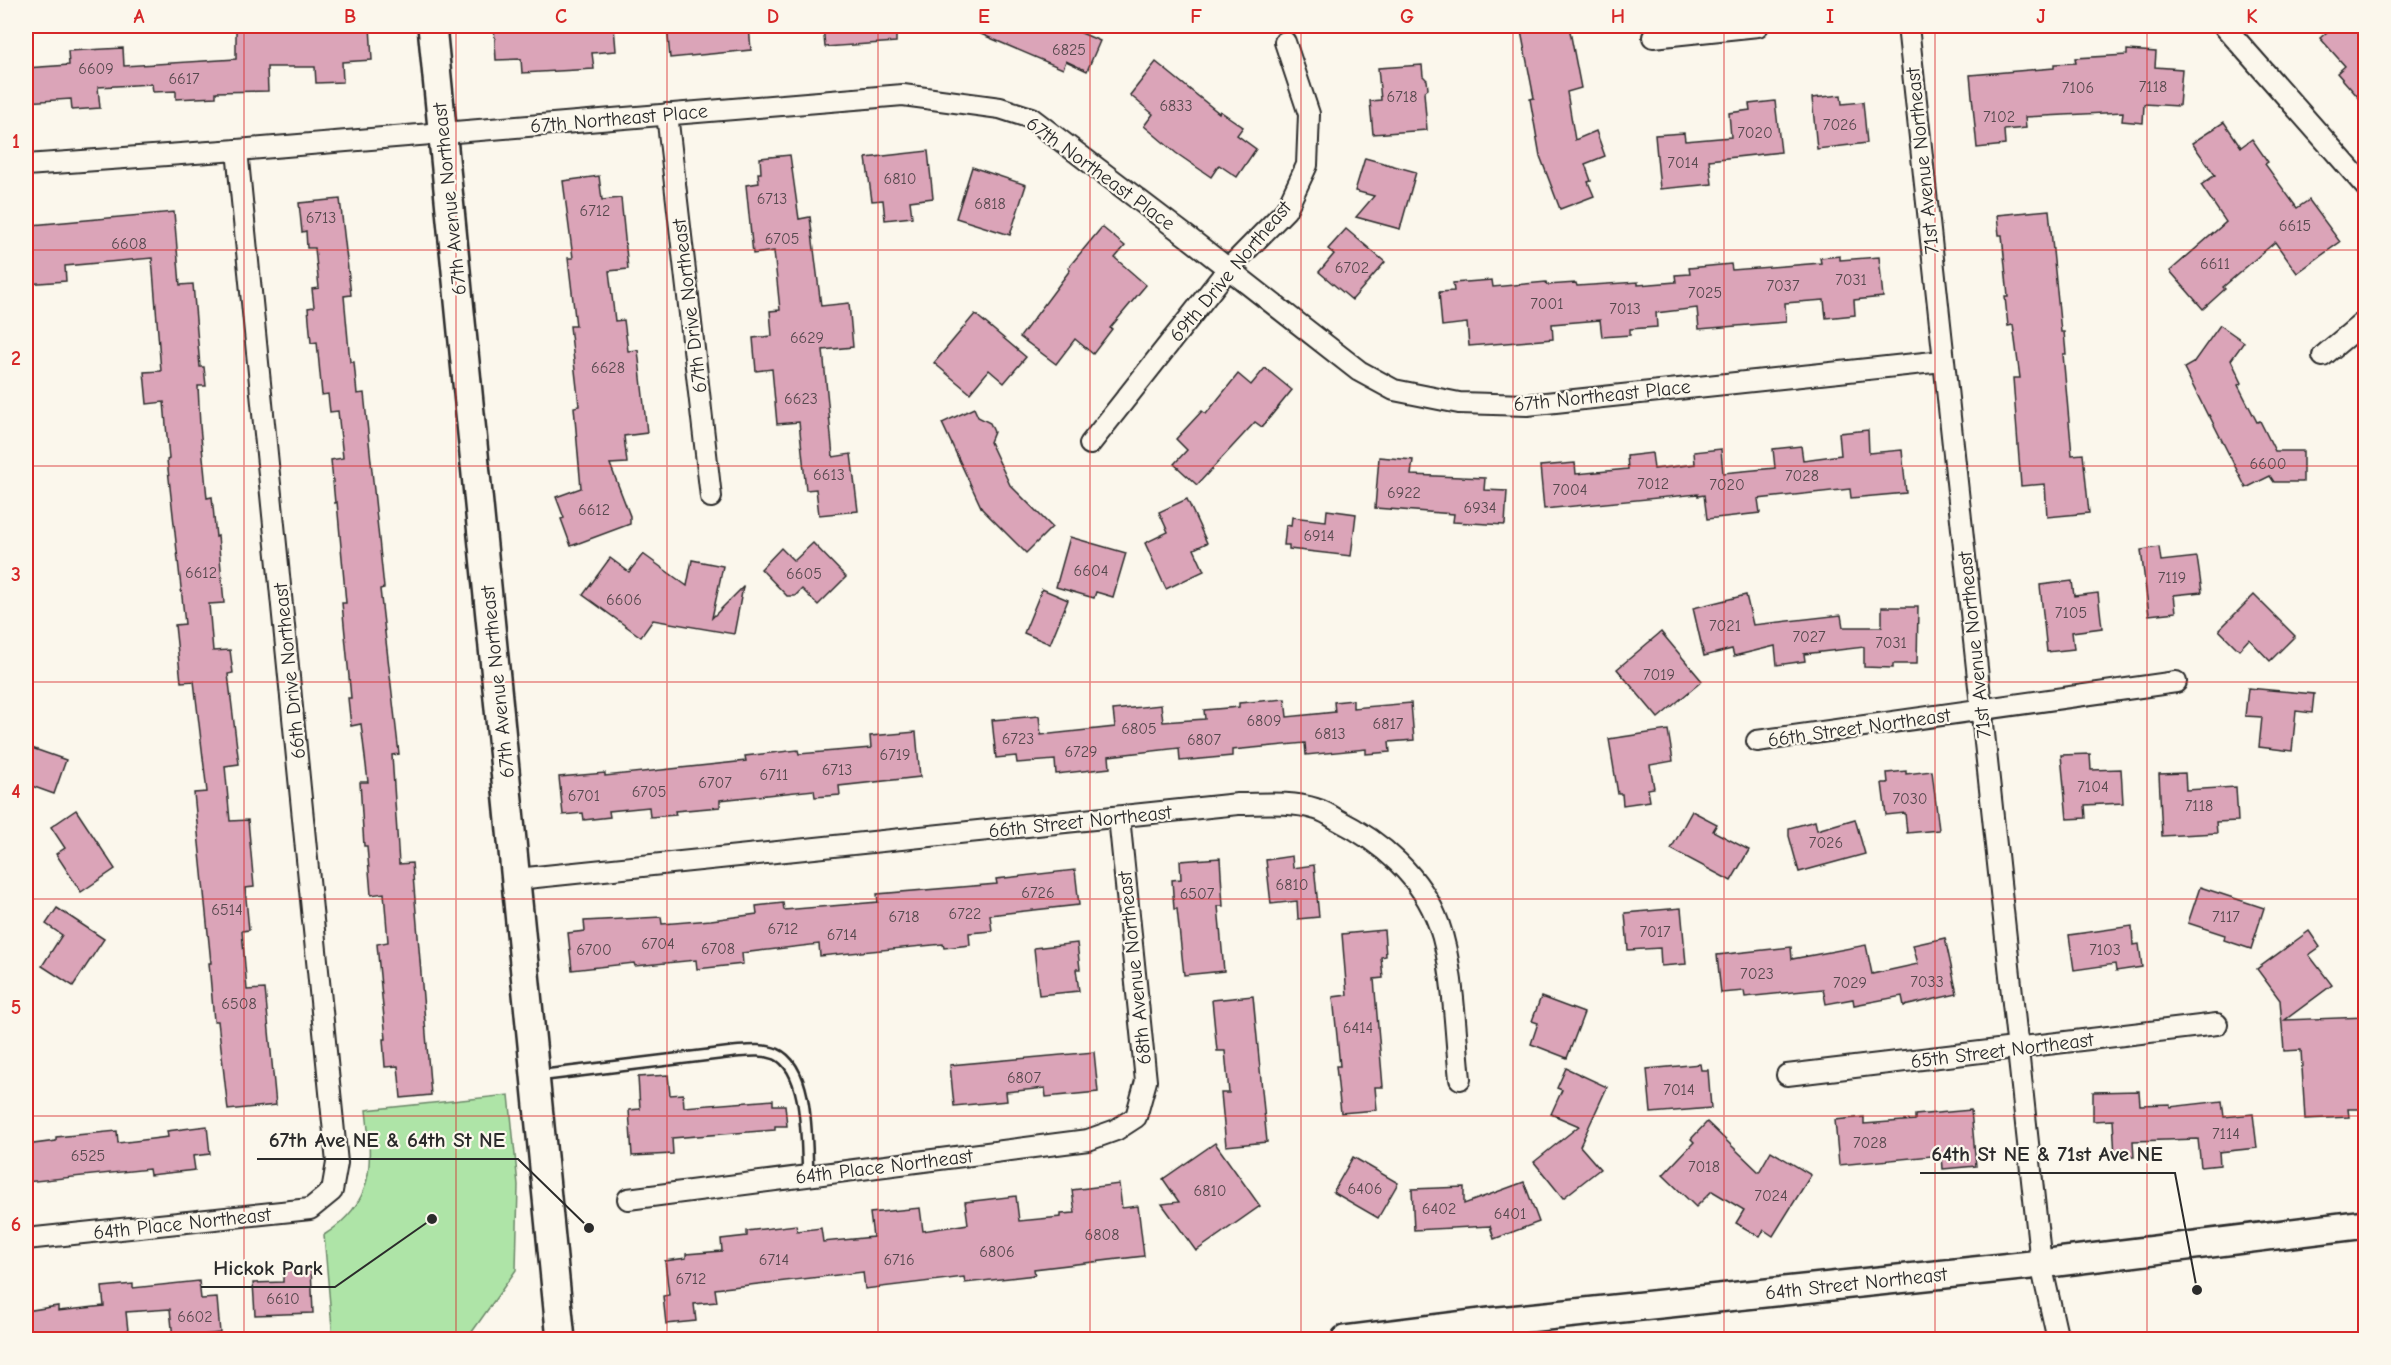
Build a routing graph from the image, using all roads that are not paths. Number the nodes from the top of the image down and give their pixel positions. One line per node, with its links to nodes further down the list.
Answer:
1 (432, 26): 8 (main road, 67th Avenue Northeast)
2 (1758, 26): 5 (street)
3 (1908, 26): 15 (street, 71st Avenue Northeast)
4 (2224, 26): 11 (street)
5 (1653, 37)
6 (1285, 42): 12 (street, 69th Drive Northeast)
7 (667, 114): 8 (street, 67th Northeast Place); 12 (street, 67th Northeast Place); 17 (street, 67th Drive Northeast)
8 (443, 132): 9 (street, 67th Northeast Place); 22 (main road, 67th Avenue Northeast)
9 (237, 150): 10 (street, 67th Northeast Place); 30 (street, 66th Drive Northeast)
10 (26, 165)
11 (2366, 187)
12 (1228, 269): 15 (street, 67th Northeast Place); 16 (street, 69th Drive Northeast)
13 (2366, 320): 14 (street)
14 (2322, 356)
15 (1943, 361): 19 (street, 71st Avenue Northeast)
16 (1090, 444)
17 (711, 497)
18 (2176, 682): 19 (street, 66th Street Northeast)
19 (1981, 711): 20 (street, 66th Street Northeast); 24 (street, 71st Avenue Northeast)
20 (1756, 741)
21 (1119, 818): 22 (street, 66th Street Northeast); 27 (street, 66th Street Northeast); 28 (street, 68th Avenue Northeast)
22 (517, 879): 26 (main road, 67th Avenue Northeast)
23 (2217, 1024): 24 (street, 65th Street Northeast)
24 (2018, 1049): 25 (street, 65th Street Northeast); 34 (street, 71st Avenue Northeast)
25 (1787, 1075)
26 (535, 1076): 29 (lane); 36 (main road, 67th Avenue Northeast)
27 (1460, 1079)
28 (1136, 1117): 29 (street, 64th Place Northeast)
29 (808, 1176): 31 (street, 64th Place Northeast)
30 (332, 1191): 33 (street, 64th Place Northeast)
31 (628, 1199)
32 (2366, 1224): 34 (main road, 64th Street Northeast)
33 (26, 1239)
34 (2041, 1264): 35 (main road, 64th Street Northeast); 38 (street, 71st Avenue Northeast)
35 (1491, 1331): 37 (main road, 64th Street Northeast)
36 (561, 1340)
37 (1345, 1340)
38 (2058, 1340)

